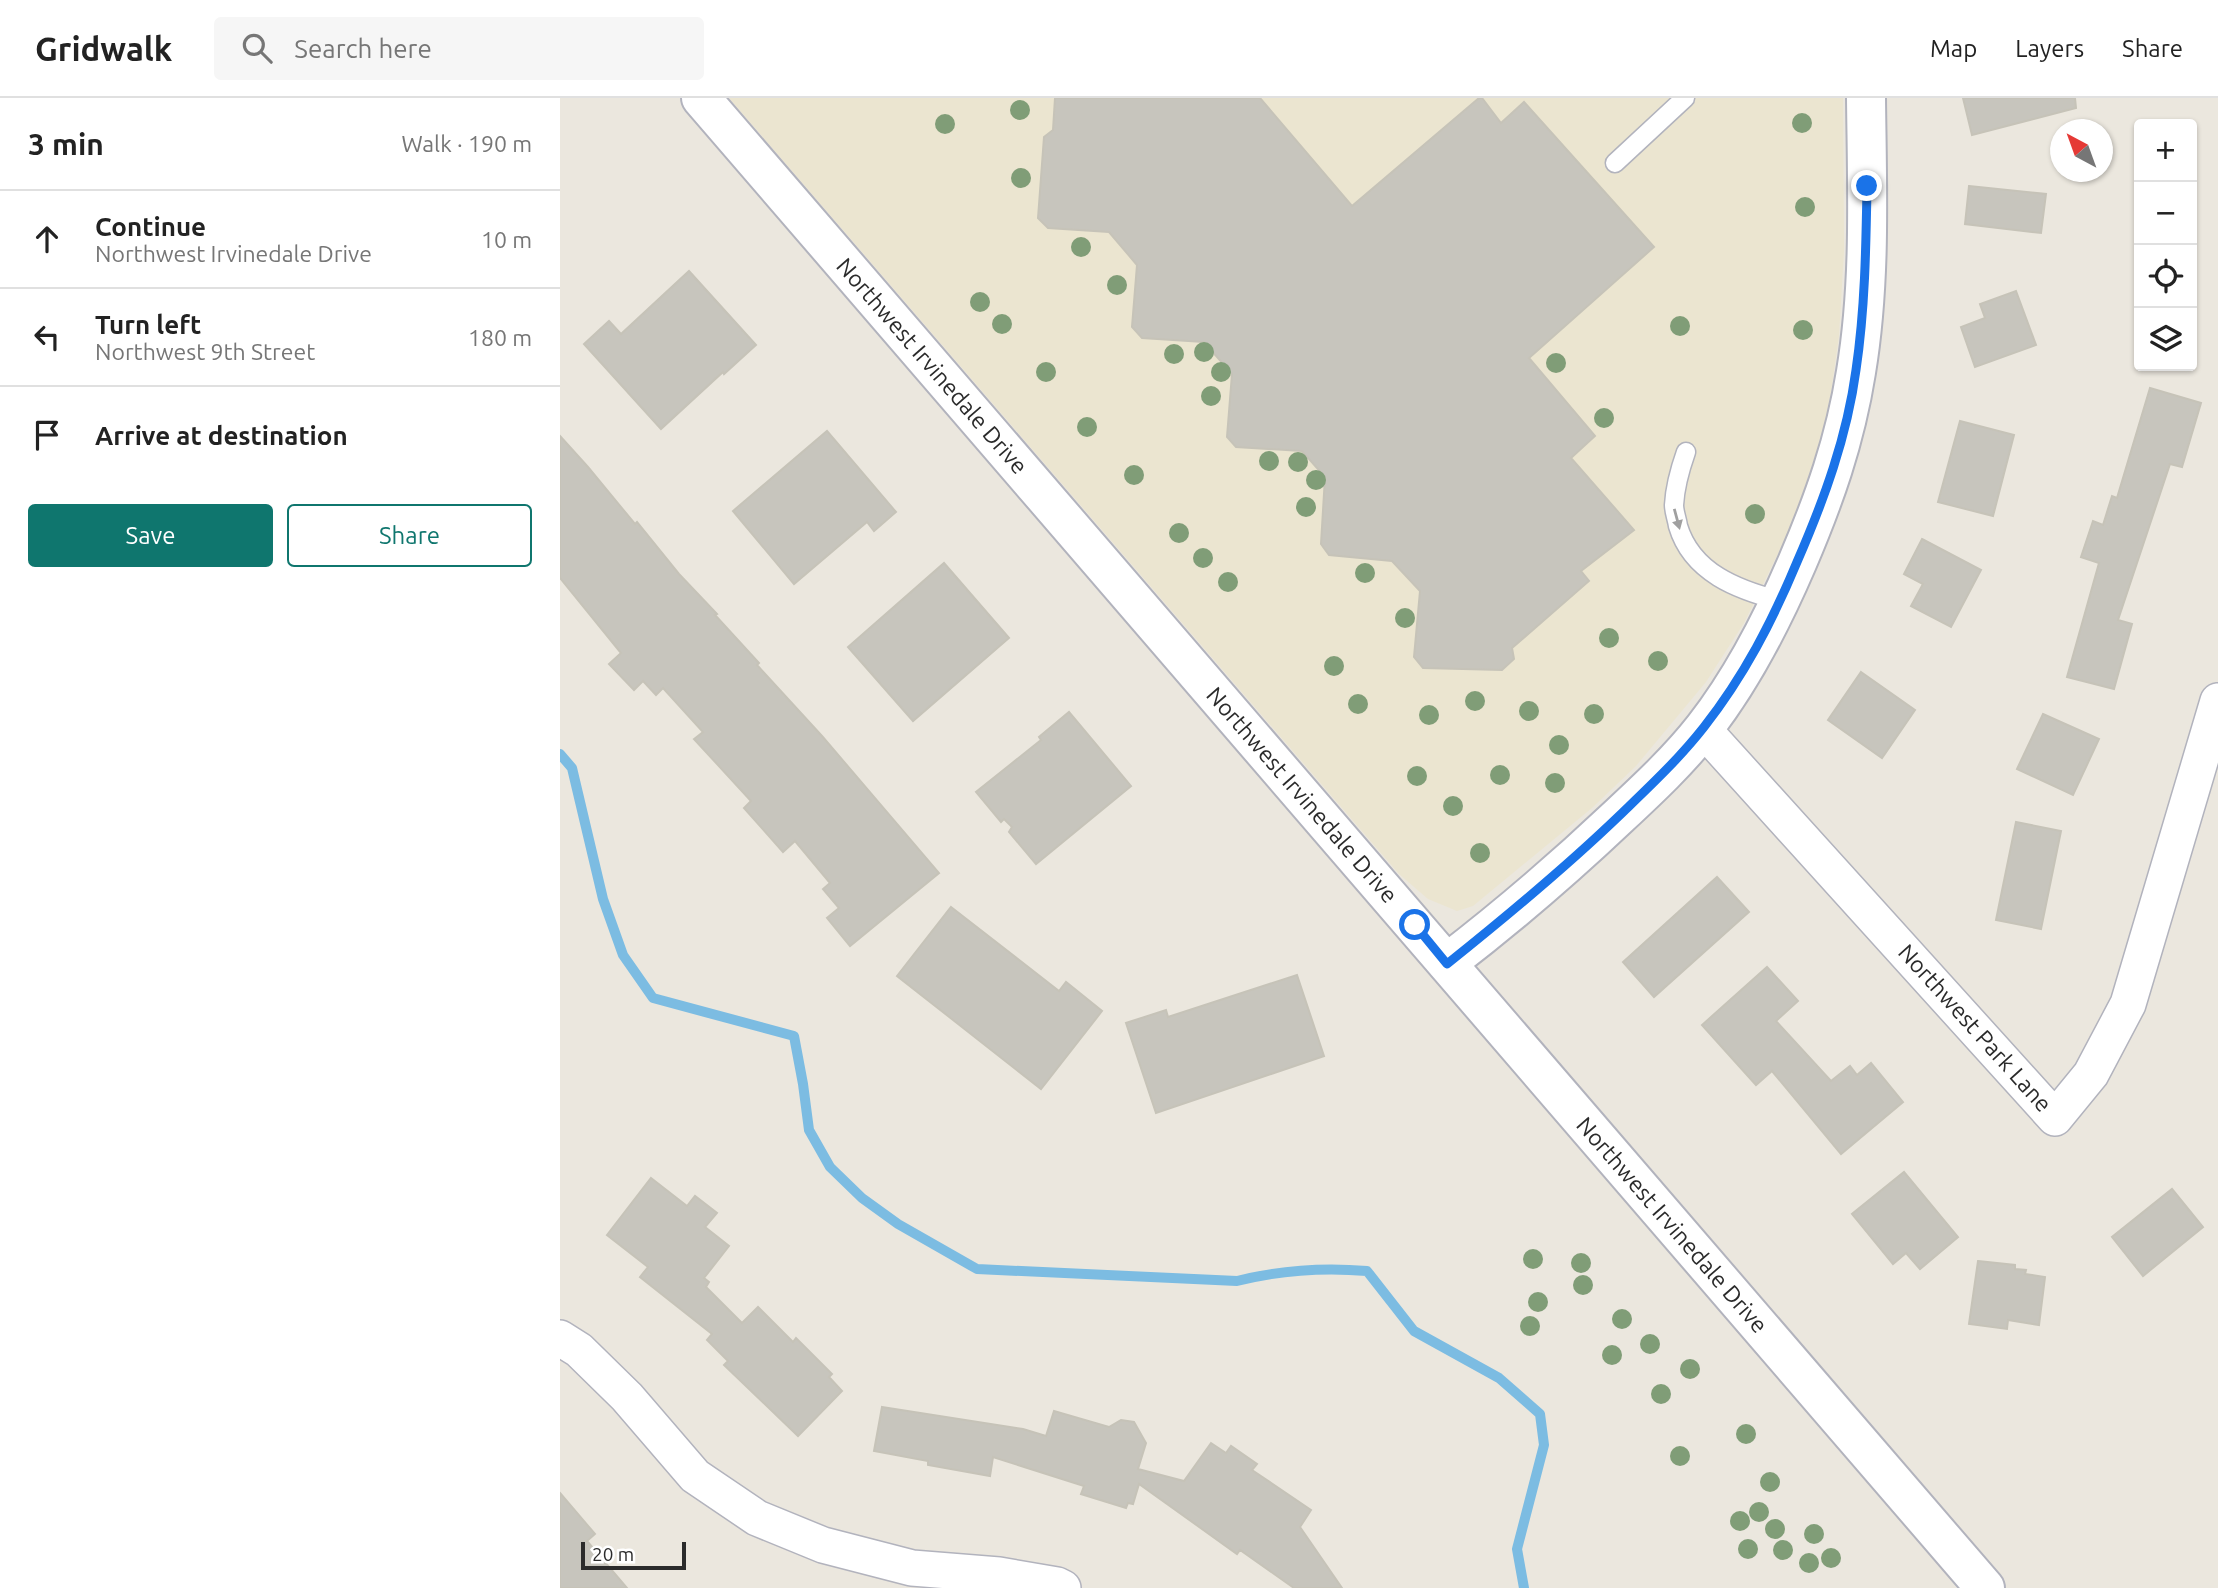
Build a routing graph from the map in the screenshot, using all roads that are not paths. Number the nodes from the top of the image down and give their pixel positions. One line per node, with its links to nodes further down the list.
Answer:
1 (701, 98): 9 (main road, Northwest Irvinedale Drive)
2 (1685, 98): 4 (lane)
3 (1866, 98): 6 (main road)
4 (1615, 163)
5 (1686, 452): 6 (lane, one-way to 6)
6 (1781, 601): 8 (main road)
7 (2218, 701): 8 (street, Northwest Park Lane)
8 (1703, 729): 9 (main road)
9 (1447, 964): 12 (main road, Northwest Irvinedale Drive)
10 (560, 1338): 11 (street)
11 (1063, 1588)
12 (1986, 1588)

